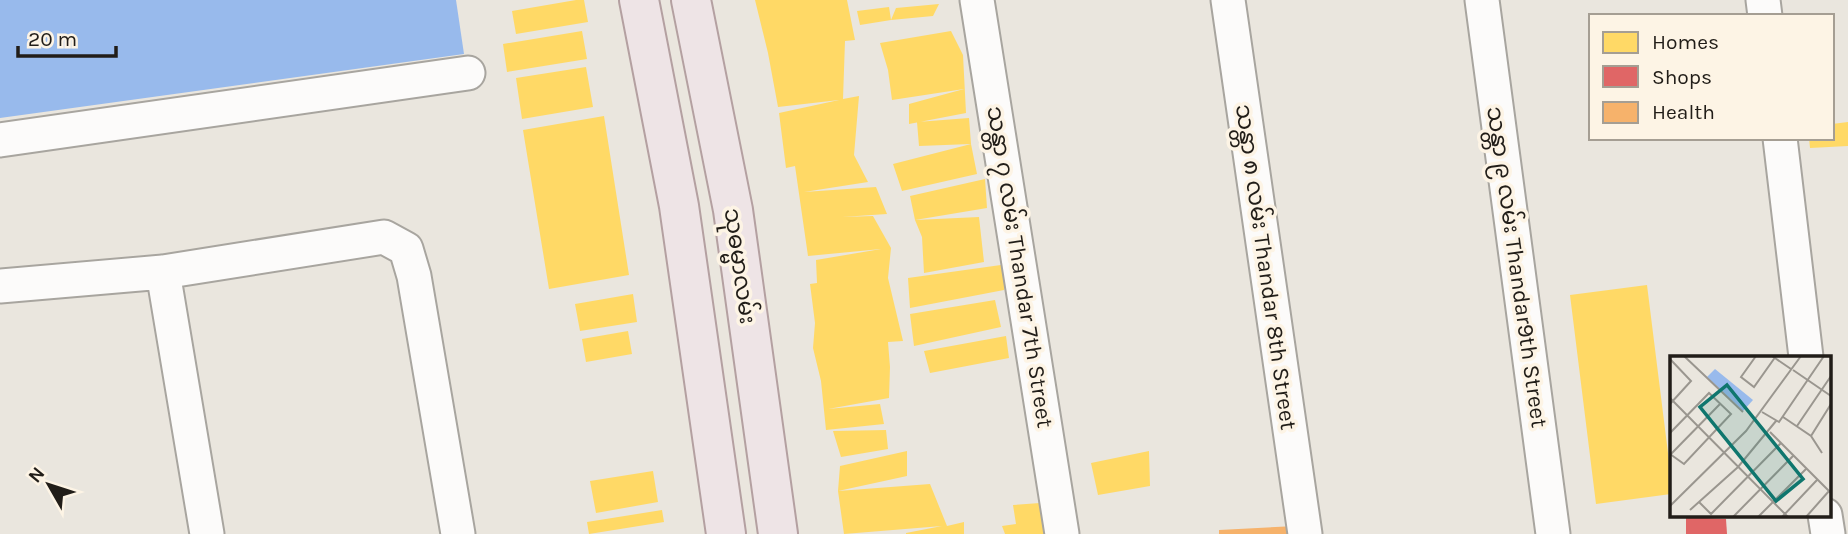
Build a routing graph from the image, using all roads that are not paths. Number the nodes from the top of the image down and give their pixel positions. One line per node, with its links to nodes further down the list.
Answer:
1 (639, 0): 15 (main road)
2 (691, 0): 16 (main road, သုဓမ္မာလမ်း)
3 (977, 0): 17 (street, သန္တာ ၇ လမ်း Thandar 7th Street)
4 (1228, 0): 18 (street, သန္တာ ၈ လမ်း Thandar 8th Street)
5 (1482, 0): 19 (street, သန္တာ ၉ လမ်း Thandar9th Street)
6 (468, 73): 7 (street)
7 (0, 140)
8 (1780, 140): 11 (street)
9 (163, 272): 10 (street); 13 (street); 14 (street)
10 (0, 286)
11 (1806, 356)
12 (1825, 516): 20 (street)
13 (207, 534)
14 (458, 534)
15 (726, 534)
16 (778, 534)
17 (1062, 534)
18 (1305, 534)
19 (1553, 534)
20 (1828, 534)

